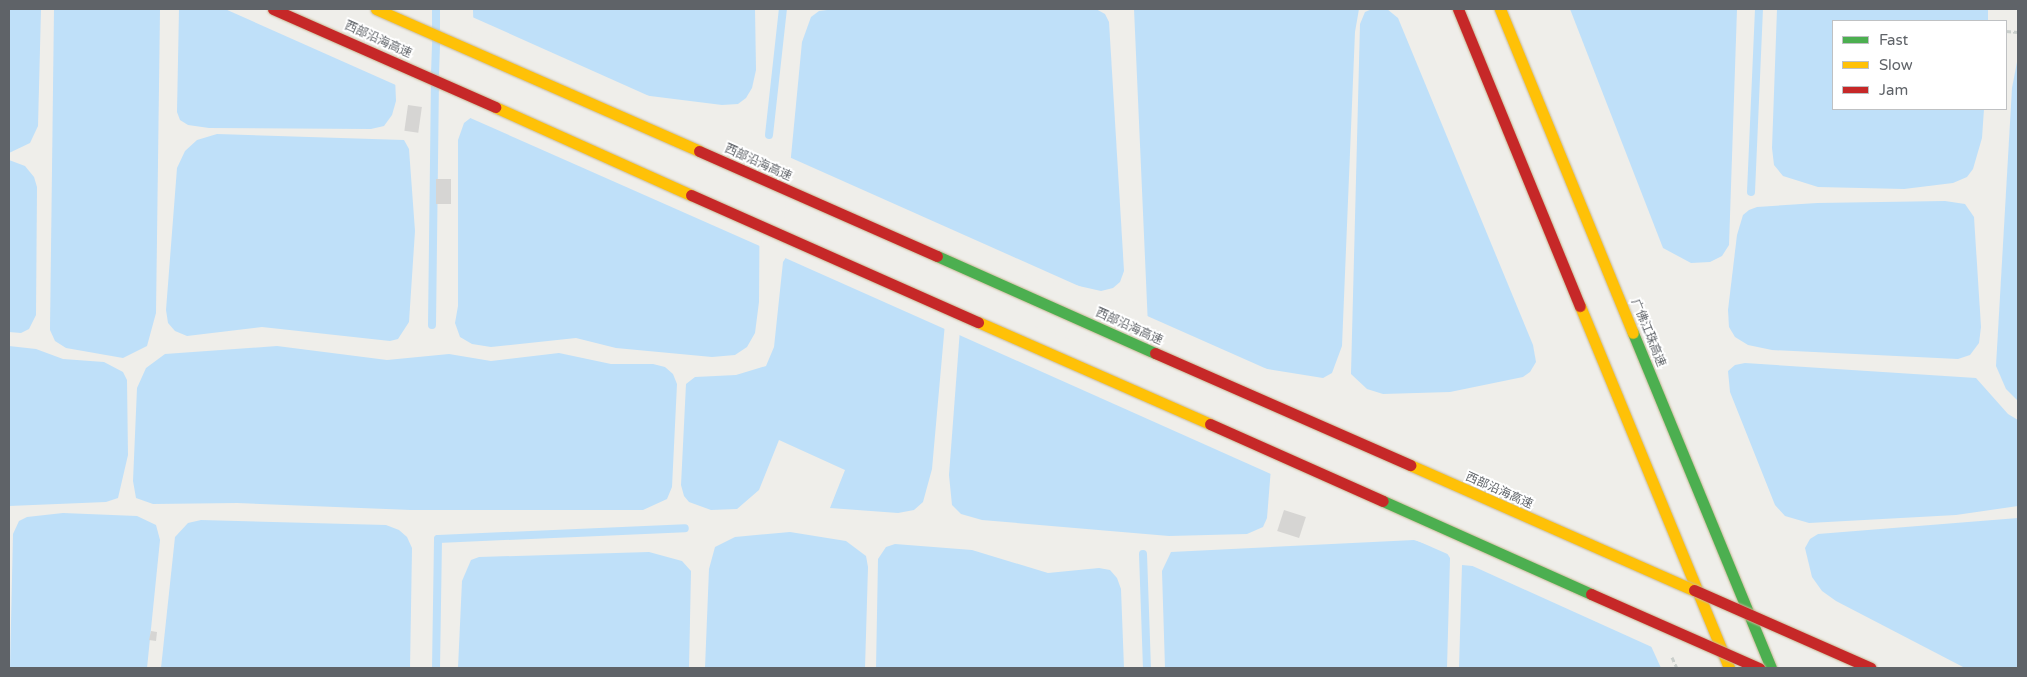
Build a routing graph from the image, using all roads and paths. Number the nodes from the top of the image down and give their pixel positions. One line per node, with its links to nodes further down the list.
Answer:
1 (273, 9): 6 (highway, 西部沿海高速, bridge)
2 (376, 9): 8 (highway, 西部沿海高速, bridge)
3 (1458, 9): 5 (highway)
4 (1500, 9): 7 (highway, 广佛江珠高速)
5 (1729, 668)
6 (1759, 668)
7 (1771, 668)
8 (1871, 668)

